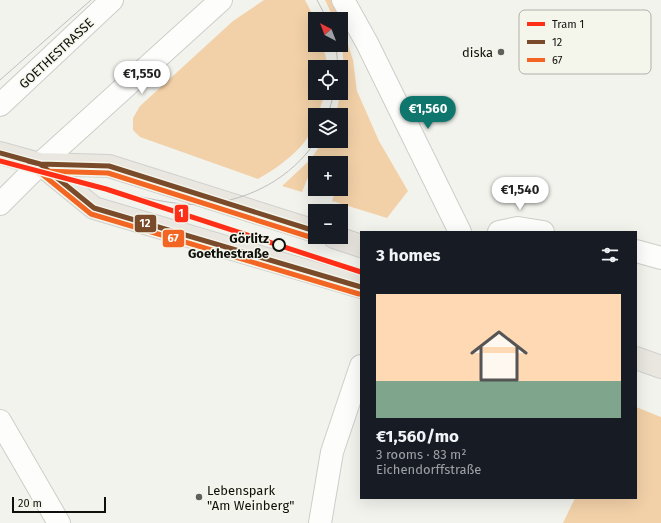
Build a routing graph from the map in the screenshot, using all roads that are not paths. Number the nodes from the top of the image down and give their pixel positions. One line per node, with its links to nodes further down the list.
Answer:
1 (112, 0): 4 (street, GOETHESTRASSE)
2 (221, 0): 6 (street)
3 (343, 0): 9 (street)
4 (0, 105)
5 (0, 154): 6 (main road)
6 (40, 164): 7 (street); 8 (main road); 16 (main road)
7 (0, 204)
8 (308, 229)
9 (460, 231)
10 (504, 231): 11 (street)
11 (537, 231)
12 (348, 242): 13 (main road)
13 (360, 246)
14 (637, 251): 15 (street)
15 (661, 258)
16 (360, 287)
17 (637, 358): 18 (main road)
18 (661, 367)
19 (360, 369): 22 (street)
20 (0, 421): 21 (street)
21 (59, 523)
22 (320, 523)

